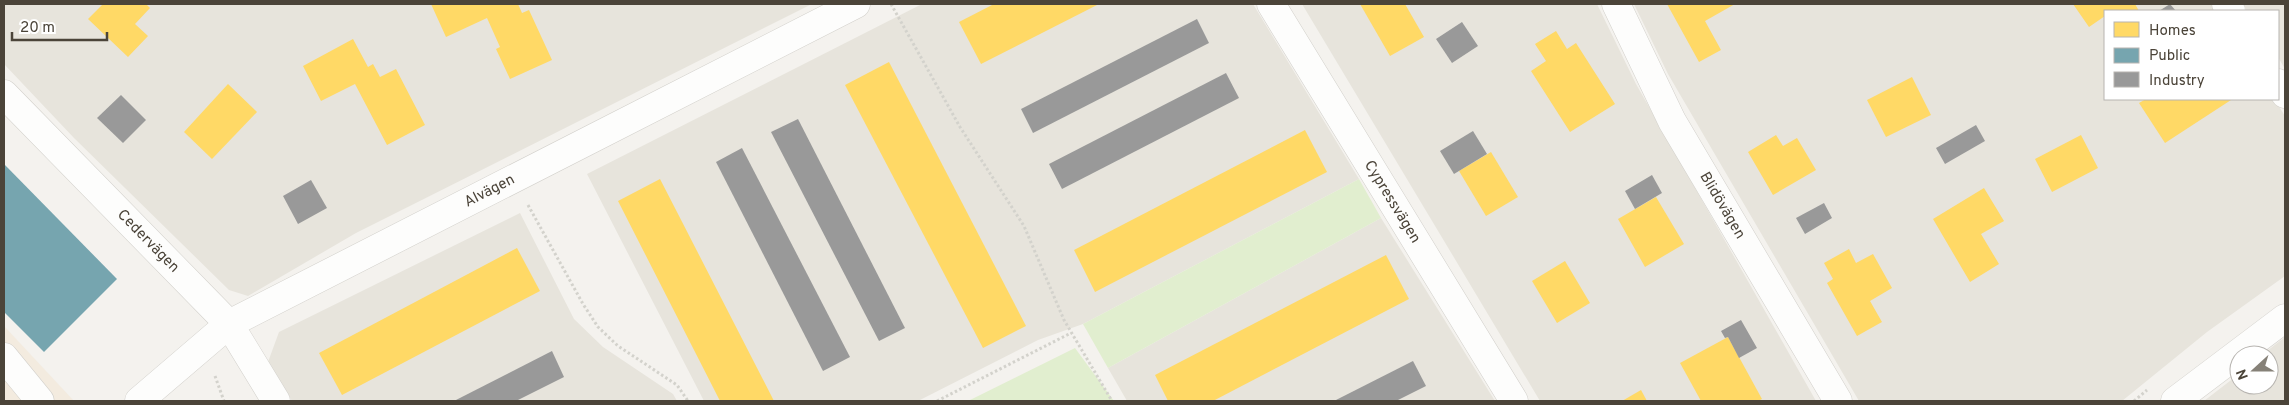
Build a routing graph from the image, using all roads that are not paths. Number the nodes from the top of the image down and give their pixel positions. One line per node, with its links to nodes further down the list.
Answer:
1 (856, 4): 6 (street, Alvägen)
2 (1271, 4): 11 (street, Cypressvägen)
3 (1616, 4): 12 (street, Blidövägen)
4 (4, 94): 6 (street, Cedervägen)
5 (2285, 318): 13 (street)
6 (229, 324): 9 (street, Alvägen); 10 (street, Cedervägen)
7 (4, 357): 8 (street)
8 (40, 401)
9 (139, 401)
10 (276, 401)
11 (1514, 401)
12 (1838, 401)
13 (2175, 401)

